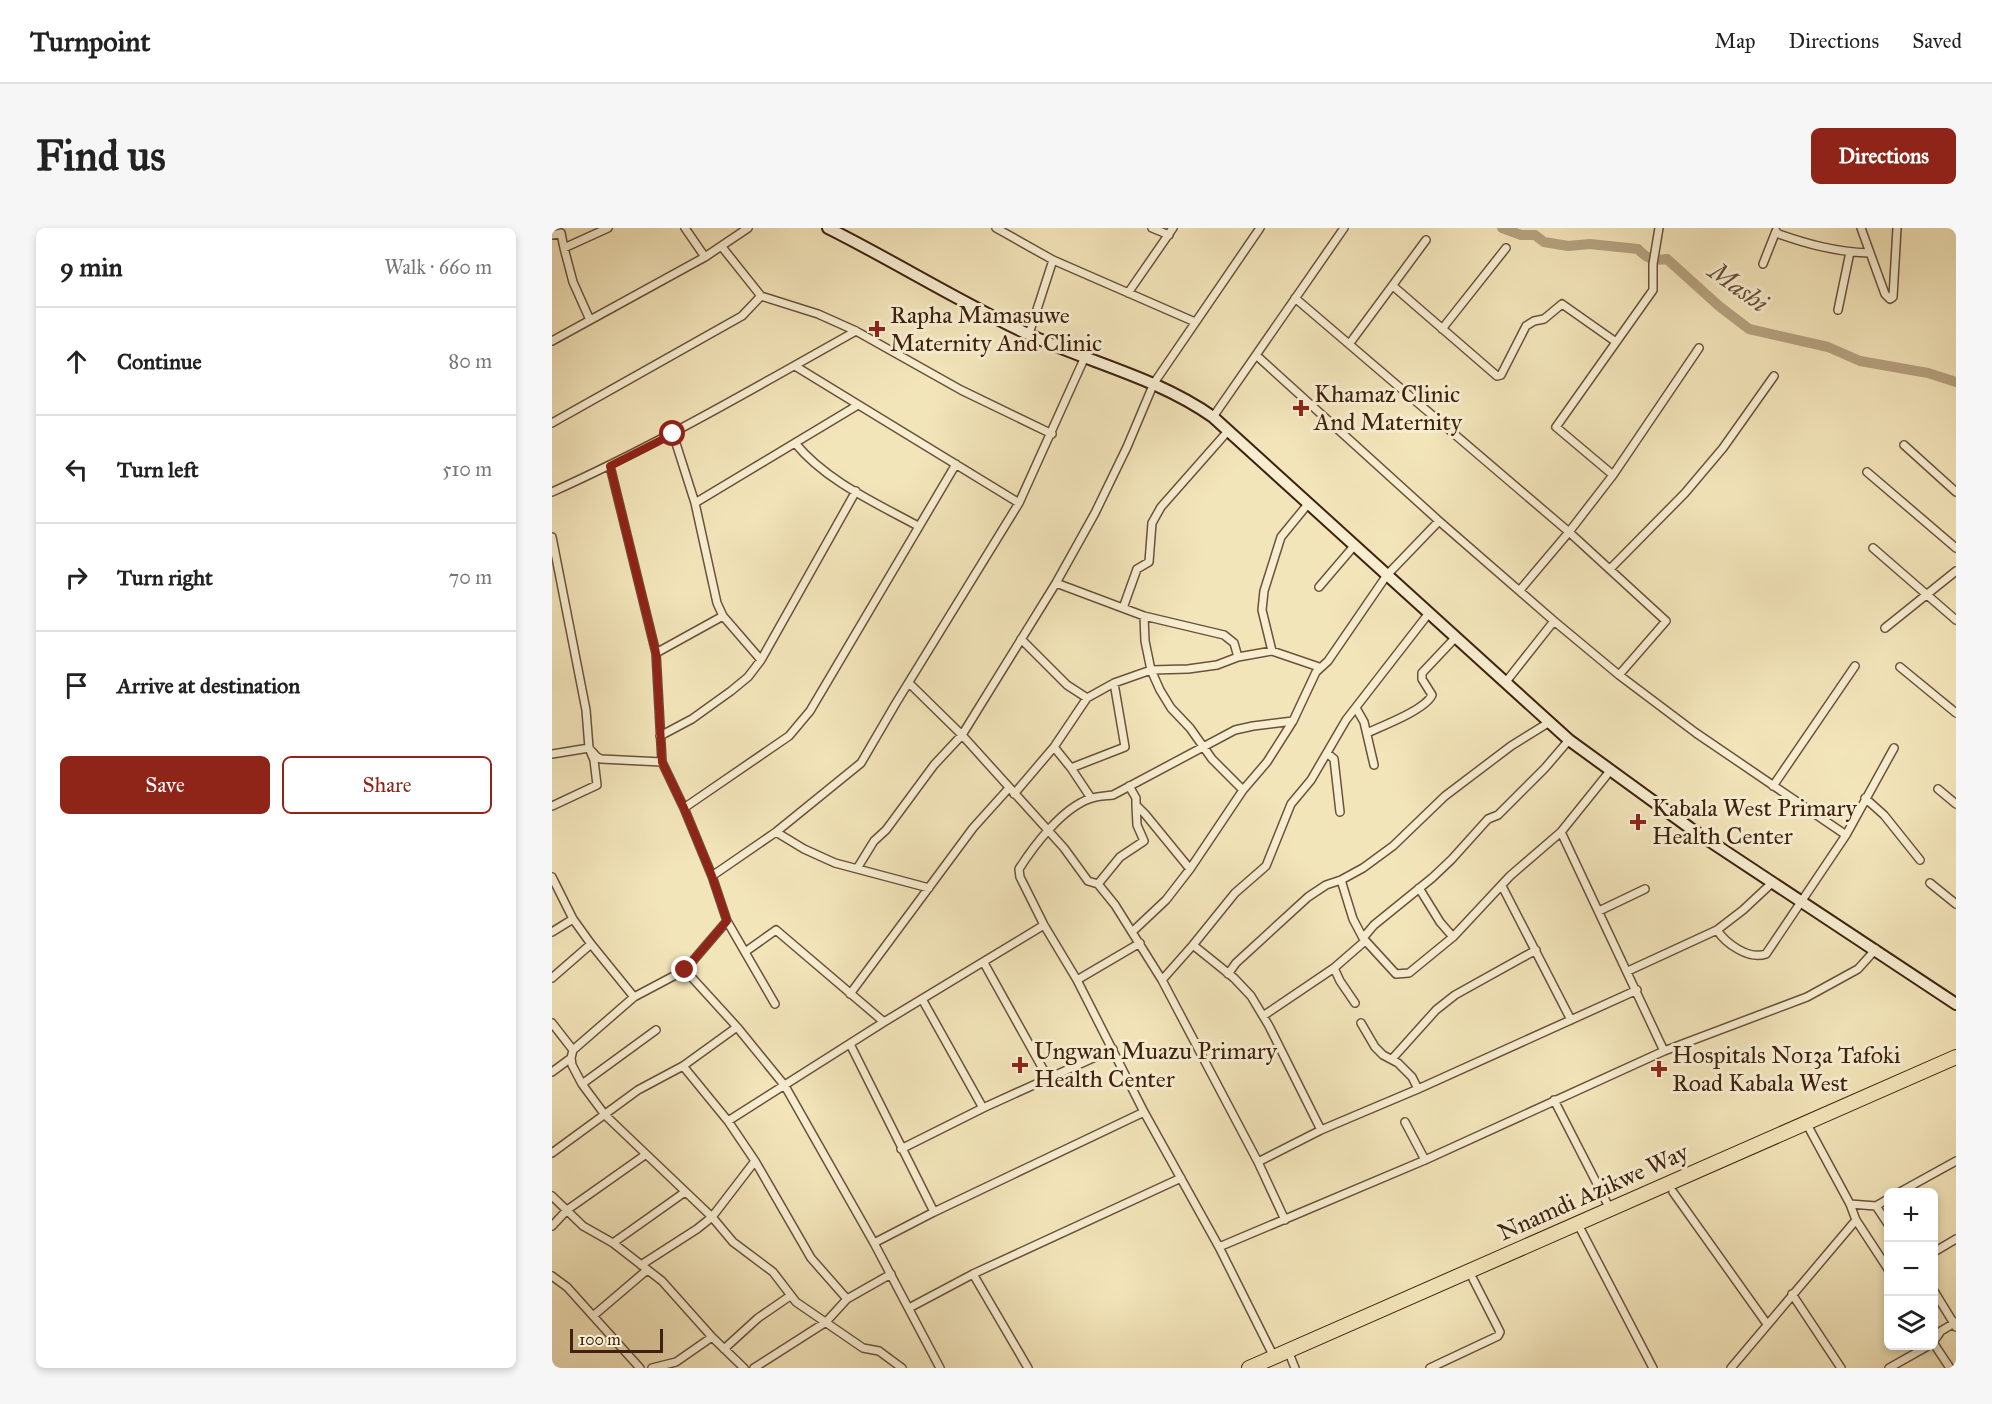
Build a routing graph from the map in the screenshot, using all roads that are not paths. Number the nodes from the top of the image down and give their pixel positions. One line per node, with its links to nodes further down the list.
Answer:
1 (608, 228): 18 (street)
2 (685, 228): 22 (street)
3 (748, 228): 17 (street)
4 (828, 228): 34 (street)
5 (1152, 228): 14 (street)
6 (1260, 228): 31 (street)
7 (1344, 228): 28 (street)
8 (1659, 228): 36 (street)
9 (1861, 228): 21 (street)
10 (1897, 228): 21 (street)
11 (1001, 229): 23 (street)
12 (1776, 230): 20 (street); 24 (street)
13 (560, 231): 15 (street); 18 (street)
14 (1171, 231): 26 (street)
15 (552, 235)
16 (1426, 240): 25 (street)
17 (722, 247): 22 (street); 27 (street)
18 (564, 248): 30 (street)
19 (1506, 248): 32 (street)
20 (1850, 252): 21 (street); 29 (street)
21 (1869, 253)
22 (705, 257): 30 (street)
23 (1053, 260): 26 (street); 34 (street)
24 (1763, 264)
25 (1393, 286): 32 (street); 37 (street)
26 (1128, 293): 31 (street)
27 (761, 296): 33 (street); 46 (street)
28 (1295, 298): 37 (street); 39 (street)
29 (1838, 310)
30 (590, 320): 35 (street)
31 (1195, 322): 43 (street)
32 (1442, 329): 36 (street)
33 (856, 331): 41 (street); 49 (street)
34 (1029, 334): 40 (street)
35 (552, 340)
36 (1616, 342): 55 (street)
37 (1350, 343): 64 (street)
38 (1700, 348): 55 (street)
39 (1256, 355): 45 (street); 62 (street)
40 (1084, 359): 43 (street); 49 (street)
41 (795, 366): 44 (street); 48 (street)
42 (1774, 376): 69 (street)
43 (1154, 383): 45 (street); 72 (street)
44 (858, 405): 50 (street); 52 (street)
45 (1214, 417): 47 (street)
46 (552, 423)
47 (1228, 431): 61 (street); 76 (street)
48 (673, 434): 53 (street); 59 (street)
49 (1052, 434): 60 (street)
50 (795, 443): 56 (street); 59 (street)
51 (1904, 446): 58 (street)
52 (956, 464): 60 (street); 63 (street)
53 (610, 466): 57 (street); 86 (street)
54 (1867, 472): 68 (street)
55 (1613, 475): 64 (street)
56 (856, 491): 63 (street); 88 (street)
57 (552, 492)
58 (1956, 492)
59 (695, 503): 78 (street)
60 (1019, 503): 95 (street)
61 (1308, 504): 66 (street); 85 (street)
62 (1439, 521): 71 (street); 74 (street)
63 (918, 526): 126 (street)
64 (1569, 532): 69 (street); 74 (street)
65 (552, 537): 108 (street)
66 (1354, 546): 71 (street); 73 (street)
67 (1873, 548): 75 (street)
68 (1956, 548)
69 (1610, 569): 93 (street)
70 (1956, 572): 75 (street)
71 (1387, 575): 77 (street); 90 (street)
72 (1056, 583): 76 (street); 84 (street)
73 (1319, 587)
74 (1520, 590): 81 (street)
75 (1926, 595): 80 (street); 82 (street)
76 (1123, 608): 79 (street)
77 (1429, 613): 83 (street); 98 (street)
78 (723, 616): 86 (street); 88 (street)
79 (1144, 616): 87 (street); 92 (street)
80 (1956, 620)
81 (1554, 621): 93 (street); 96 (street)
82 (1884, 628)
83 (1455, 638): 96 (street); 102 (street)
84 (1021, 639): 97 (street); 103 (street)
85 (1272, 651): 87 (street); 90 (street)
86 (656, 653): 104 (street)
87 (1238, 657): 92 (street)
88 (761, 660): 104 (street)
89 (1855, 666): 117 (street)
90 (1319, 667): 100 (street)
91 (1900, 667): 99 (street)
92 (1151, 670): 94 (street); 107 (street)
93 (1619, 675): 117 (street)
94 (1114, 682): 97 (street); 114 (street)
95 (909, 683): 103 (street); 128 (street)
96 (1505, 683): 101 (street)
97 (1086, 698): 106 (street)
98 (1356, 708): 102 (street); 110 (street)
99 (1956, 713)
100 (1293, 721): 107 (street); 119 (street)
101 (1548, 723): 105 (street); 137 (street)
102 (1367, 733): 113 (street)
103 (962, 735): 120 (street); 133 (street)
104 (660, 736): 112 (street)
105 (1569, 740): 115 (street); 143 (street)
106 (1054, 747): 114 (street); 120 (street)
107 (1203, 747): 116 (street); 119 (street)
108 (589, 748): 111 (street); 112 (street); 125 (street)
109 (1894, 748): 122 (street)
110 (1327, 753): 127 (street); 158 (street)
111 (552, 754)
112 (662, 762): 126 (street)
113 (1374, 765)
114 (1071, 768): 121 (street)
115 (1610, 771): 130 (street); 138 (street)
116 (1129, 786): 121 (street); 124 (street)
117 (1773, 786): 131 (street)
118 (1938, 789): 123 (street)
119 (1243, 790): 134 (street)
120 (1011, 791): 129 (street); 142 (street)
121 (1090, 798): 129 (street)
122 (1865, 798): 131 (street); 132 (street)
123 (1956, 804)
124 (1136, 805): 134 (street); 140 (street)
125 (552, 806)
126 (684, 808): 135 (street)
127 (1340, 812)
128 (776, 832): 133 (street); 135 (street)
129 (1048, 832): 140 (street); 150 (street)
130 (1561, 832): 141 (street); 147 (street)
131 (1846, 835): 145 (street)
132 (1920, 860)
133 (858, 867): 142 (street)
134 (1190, 869): 152 (street)
135 (712, 876): 149 (street)
136 (552, 877): 148 (street)
137 (1341, 880): 155 (street); 166 (street)
138 (1773, 882): 145 (street); 151 (street)
139 (1930, 883): 146 (street)
140 (1098, 884): 152 (street)
141 (1502, 886): 154 (street); 160 (street)
142 (929, 888): 171 (street)
143 (1419, 888): 154 (street); 155 (street)
144 (1645, 889): 147 (street)
145 (1802, 902): 151 (street); 159 (street)
146 (1956, 903)
147 (1599, 911): 165 (street)
148 (573, 919): 153 (street); 157 (street)
149 (727, 921): 161 (street); 164 (street)
150 (1044, 925): 162 (street); 168 (street)
151 (1717, 930): 165 (street)
152 (1132, 932): 156 (street)
153 (552, 933)
154 (1453, 938): 155 (street)
155 (1364, 939): 163 (street)
156 (1140, 943): 168 (street); 169 (street)
157 (591, 944): 167 (street); 172 (street)
158 (1193, 945): 166 (street); 169 (street)
159 (1876, 949): 176 (street); 186 (street)
160 (1536, 950): 178 (street); 189 (street)
161 (745, 952): 171 (street); 175 (street)
162 (984, 963): 173 (street); 193 (street)
163 (1334, 968): 174 (street); 177 (street)
164 (685, 970): 172 (street); 182 (street)
165 (1628, 971): 170 (street)
166 (1228, 974): 177 (street)
167 (552, 978)
168 (1077, 980): 185 (street)
169 (1162, 980): 211 (street)
170 (1637, 990): 178 (street); 186 (street)
171 (850, 994): 179 (street)
172 (633, 997): 187 (street)
173 (922, 999): 179 (street); 198 (street)
174 (1355, 1003)
175 (774, 1004)
176 (1956, 1004)
177 (1263, 1016): 203 (street)
178 (1571, 1020): 196 (street)
179 (884, 1022): 184 (street)
180 (552, 1023): 187 (street)
181 (1361, 1023): 189 (street)
182 (737, 1027): 190 (street); 195 (street)
183 (657, 1030): 194 (street)
184 (850, 1044): 195 (street); 205 (street)
185 (1113, 1049): 193 (street); 199 (street)
186 (1664, 1051): 197 (street)
187 (572, 1054): 192 (street); 194 (street)
188 (1956, 1057): 220 (highway, Nnamdi Azikwe Way)
189 (1392, 1059): 196 (street)
190 (683, 1066): 200 (street); 201 (street)
191 (1956, 1066): 204 (highway, Nnamdi Azikwe Way)
192 (552, 1072)
193 (1048, 1078): 198 (street)
194 (582, 1084): 200 (street)
195 (784, 1086): 201 (street); 231 (street)
196 (1418, 1089): 203 (street)
197 (1554, 1100): 208 (street); 220 (street)
198 (983, 1108): 205 (street)
199 (1144, 1112): 212 (street); 222 (street)
200 (605, 1115): 206 (street); 207 (street)
201 (728, 1120): 209 (street)
202 (1406, 1122): 208 (street)
203 (1321, 1130): 211 (street)
204 (1810, 1130): 215 (highway, Nnamdi Azikwe Way); 218 (street)
205 (901, 1149): 222 (street)
206 (552, 1153)
207 (645, 1155): 214 (street); 221 (street)
208 (1425, 1160): 225 (street)
209 (755, 1161): 223 (street); 243 (street)
210 (1956, 1161): 213 (street)
211 (1258, 1162): 225 (street)
212 (1181, 1178): 232 (street); 237 (street)
213 (1907, 1188)
214 (685, 1192): 223 (street); 230 (street)
215 (1673, 1192): 228 (highway, Nnamdi Azikwe Way); 247 (street)
216 (552, 1196): 221 (street)
217 (1884, 1201): 219 (street)
218 (1850, 1204): 219 (street); 226 (street)
219 (1876, 1206): 224 (street)
220 (1610, 1209): 254 (highway, Nnamdi Azikwe Way)
221 (567, 1210): 227 (street); 230 (street)
222 (934, 1212): 231 (street)
223 (712, 1216): 235 (street); 241 (street)
224 (1884, 1218)
225 (1285, 1220): 232 (street)
226 (1856, 1220): 234 (street); 240 (street)
227 (552, 1226)
228 (1581, 1230): 239 (highway, Nnamdi Azikwe Way); 266 (street)
229 (1956, 1239): 233 (street)
230 (613, 1243): 235 (street)
231 (874, 1243): 236 (street)
232 (1219, 1246): 254 (street)
233 (1938, 1250)
234 (1884, 1263)
235 (644, 1267): 245 (street); 249 (street)
236 (891, 1274): 243 (street); 244 (street)
237 (973, 1274): 244 (street); 263 (street)
238 (552, 1276): 245 (street)
239 (1473, 1279): 255 (highway, Nnamdi Azikwe Way); 265 (street)
240 (1792, 1294): 247 (street); 267 (street)
241 (790, 1296): 246 (street); 251 (street)
242 (1937, 1296): 248 (street)
243 (847, 1299): 246 (street)
244 (909, 1308): 262 (street)
245 (593, 1316): 257 (street)
246 (826, 1322): 260 (street); 261 (street)
247 (1767, 1324): 256 (street)
248 (1955, 1324): 250 (street)
249 (712, 1336): 251 (street); 258 (street)
250 (1938, 1336)
251 (724, 1349): 259 (street)
252 (1938, 1349): 269 (street)
253 (1921, 1350): 268 (street)
254 (1271, 1363): 255 (highway, Nnamdi Azikwe Way); 264 (highway, Nnamdi Azikwe Way)
255 (1293, 1363)
256 (1735, 1366)
257 (640, 1368)
258 (652, 1368)
259 (744, 1368)
260 (754, 1368)
261 (902, 1368)
262 (940, 1368)
263 (1028, 1368)
264 (1249, 1368)
265 (1430, 1368)
266 (1653, 1368)
267 (1841, 1368)
268 (1889, 1368)
269 (1950, 1368)

